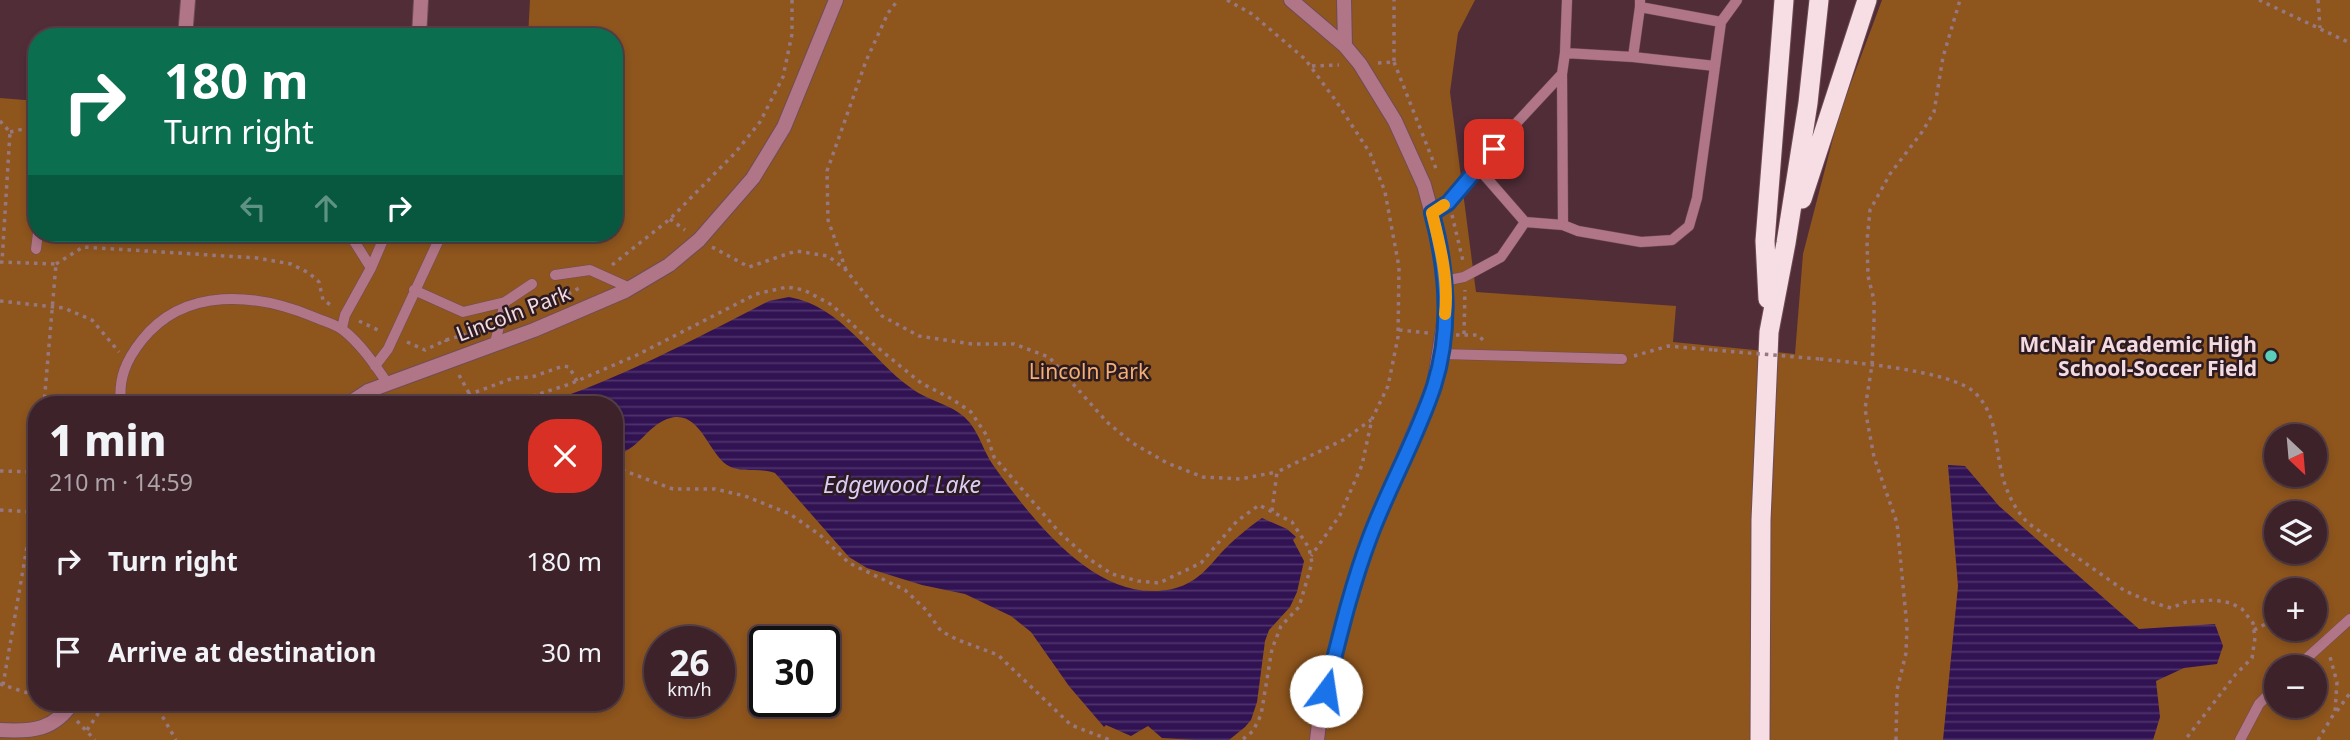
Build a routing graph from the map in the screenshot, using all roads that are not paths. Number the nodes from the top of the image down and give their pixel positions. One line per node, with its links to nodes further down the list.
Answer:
1 (188, 0): 13 (street)
2 (421, 0): 14 (street)
3 (836, 0): 34 (street, Lincoln Park)
4 (1291, 0): 15 (street)
5 (1344, 0): 15 (street)
6 (1567, 0): 16 (lane)
7 (1737, 0): 12 (lane)
8 (1784, 0): 38 (highway)
9 (1819, 0): 28 (highway)
10 (1867, 0): 28 (highway)
11 (1640, 4): 12 (lane); 17 (lane)
12 (1721, 22): 18 (lane)
13 (186, 28)
14 (419, 28)
15 (1345, 46): 21 (street)
16 (1565, 53): 17 (lane); 19 (lane)
17 (1633, 57): 18 (lane)
18 (1715, 66): 23 (lane)
19 (1562, 74): 20 (lane); 23 (lane)
20 (1478, 168): 21 (lane); 22 (lane)
21 (1432, 213): 32 (street)
22 (1525, 222): 23 (lane); 32 (lane)
23 (1563, 225)
24 (37, 242): 29 (lane)
25 (355, 242): 30 (lane)
26 (382, 242): 30 (lane)
27 (438, 242): 35 (lane)
28 (1787, 243): 38 (highway)
29 (36, 249)
30 (371, 268): 37 (lane)
31 (555, 275): 34 (lane)
32 (1444, 281): 40 (street)
33 (533, 284): 36 (lane)
34 (630, 288): 39 (street, Lincoln Park)
35 (414, 290): 36 (lane); 42 (lane)
36 (505, 302): 39 (lane)
37 (342, 328): 42 (lane); 44 (lane)
38 (1769, 332): 53 (highway)
39 (495, 343): 43 (street, Lincoln Park)
40 (1441, 354): 41 (lane); 52 (street)
41 (1622, 359)
42 (375, 366): 43 (lane)
43 (388, 384): 45 (street, Lincoln Park)
44 (120, 396)
45 (360, 396)
46 (2350, 619): 47 (lane)
47 (2310, 655)
48 (2264, 699): 54 (lane)
49 (67, 711): 50 (street)
50 (0, 730): 51 (street)
51 (25, 740)
52 (1317, 740)
53 (1760, 740)
54 (2240, 740)

